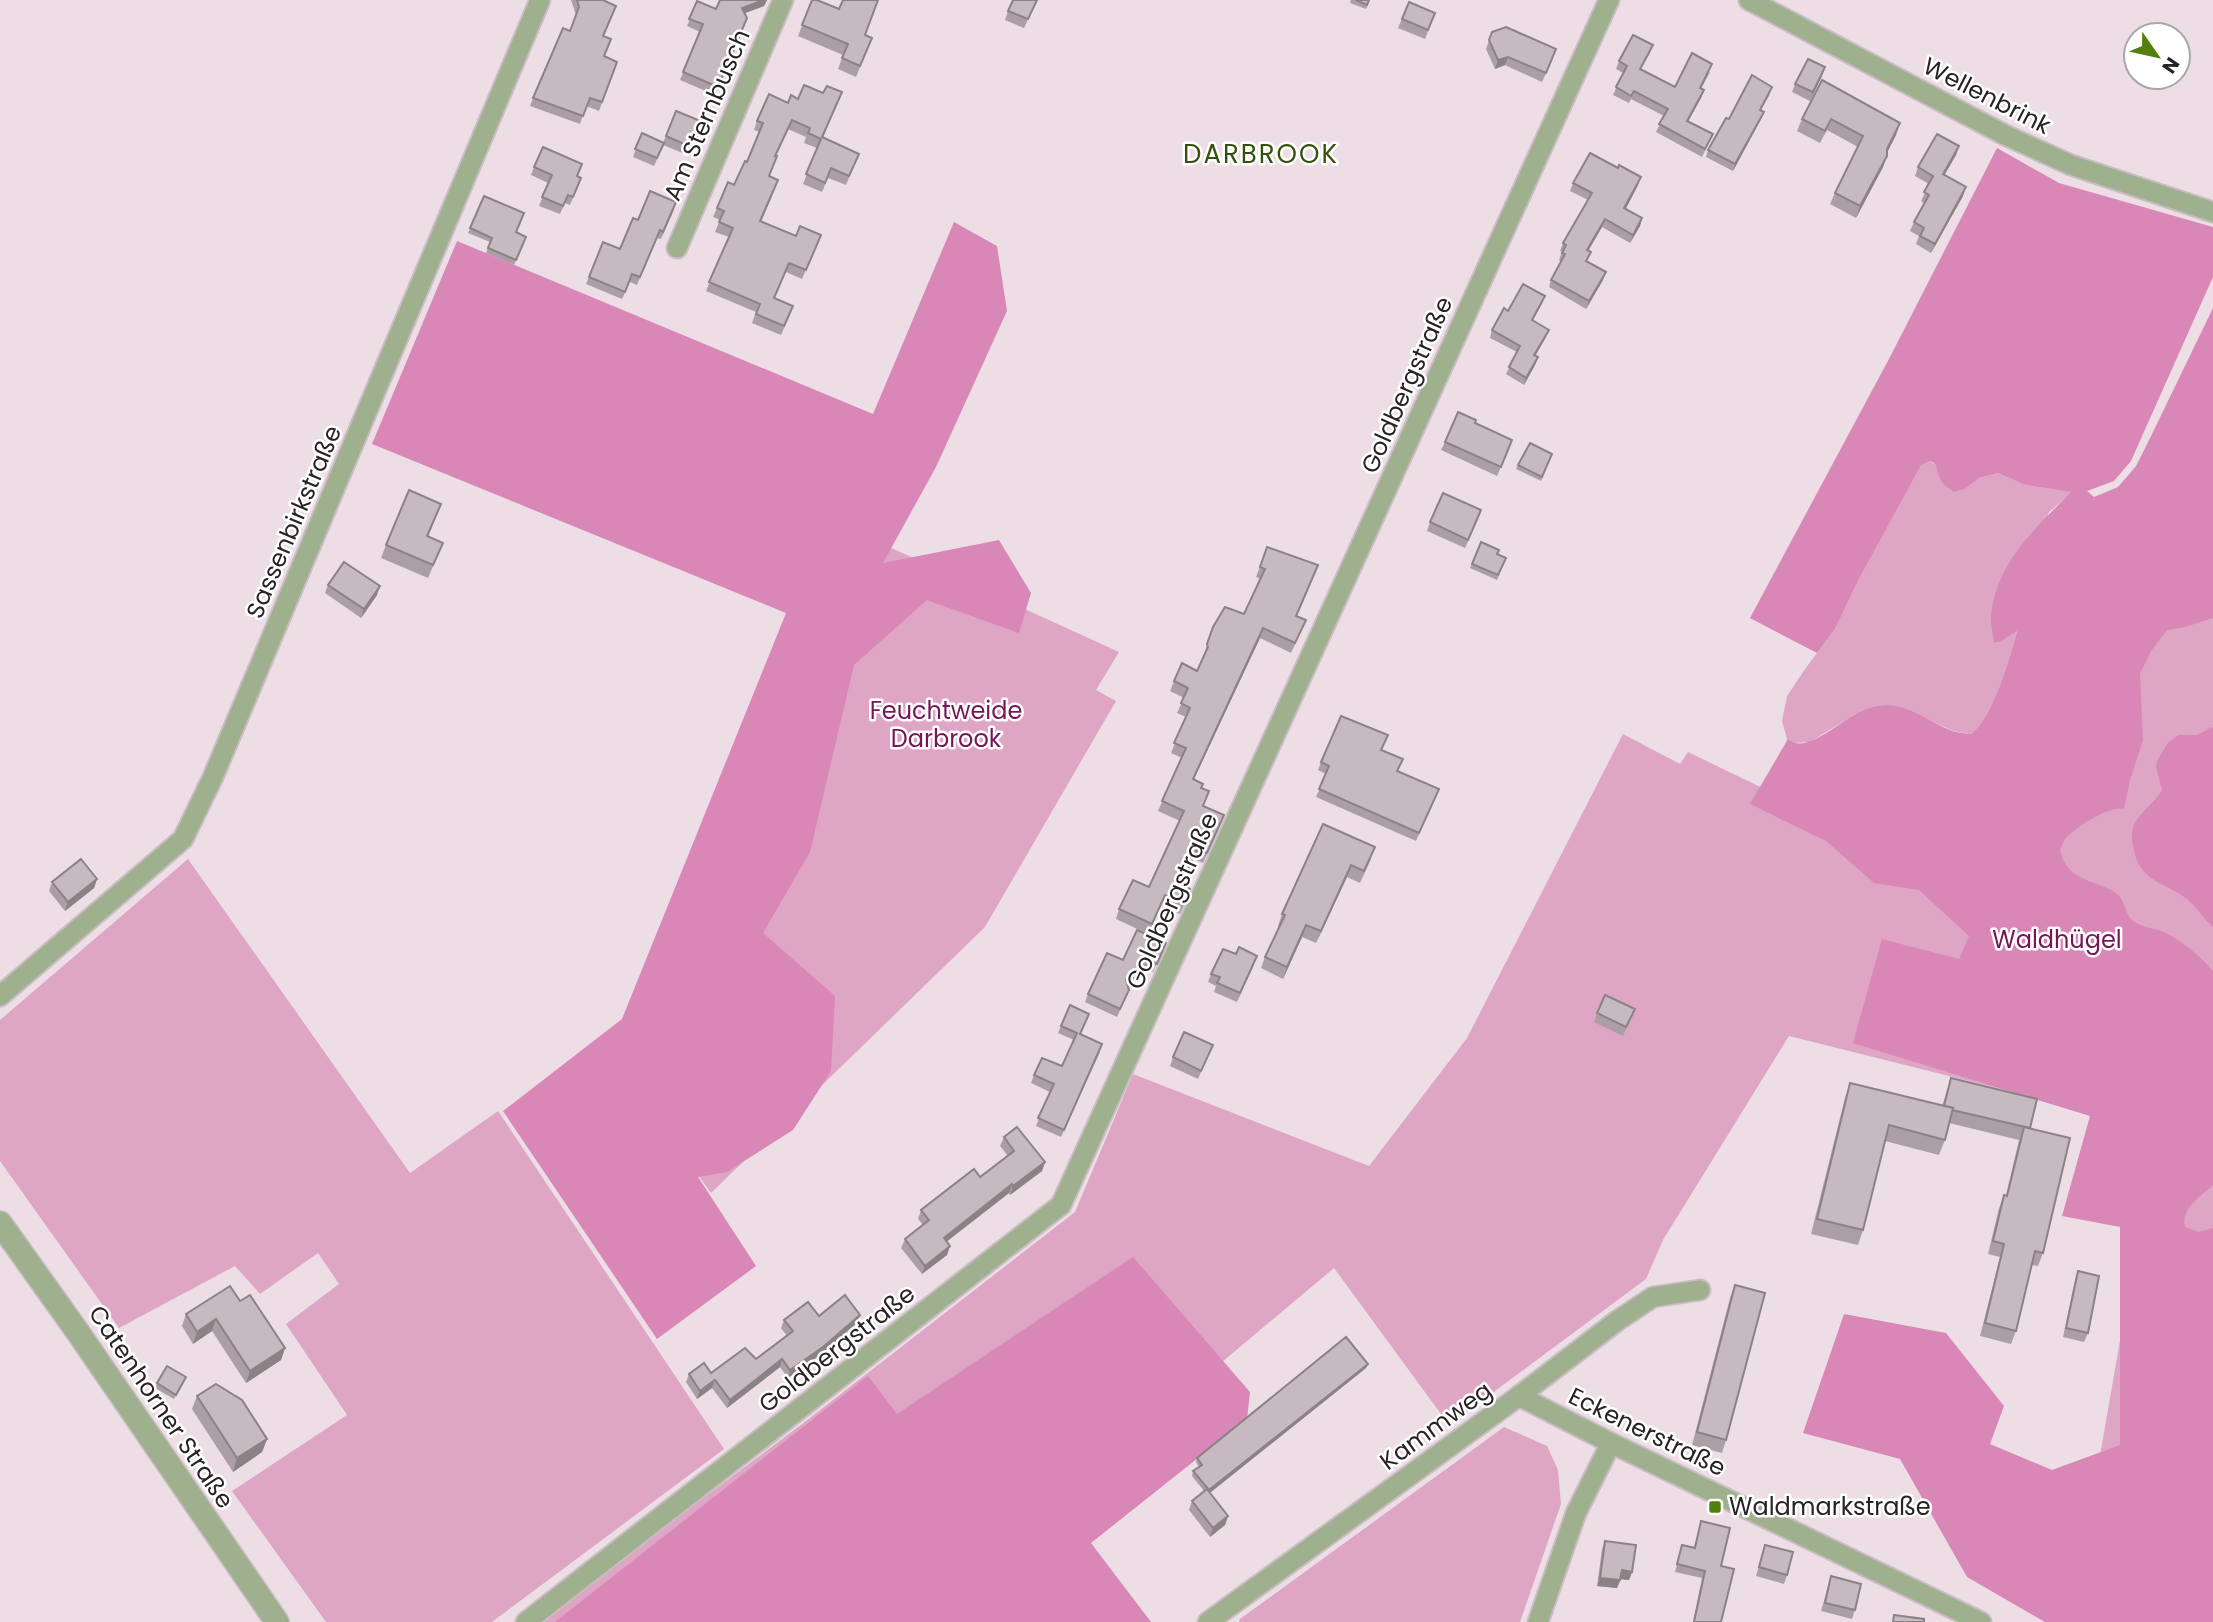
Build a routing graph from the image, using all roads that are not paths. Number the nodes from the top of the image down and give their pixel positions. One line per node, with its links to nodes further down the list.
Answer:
1 (540, 0): 7 (street, Sassenbirkstraße)
2 (783, 0): 6 (street, Am Sternbusch)
3 (1609, 0): 13 (street, Goldbergstraße)
4 (1749, 0): 5 (street, Wellenbrink)
5 (2213, 212)
6 (677, 248)
7 (0, 996)
8 (0, 1223): 12 (street, Catenhorner Straße)
9 (1700, 1290): 10 (street, Kammweg)
10 (1519, 1396): 11 (street, Eckenerstraße); 14 (street, Kammweg)
11 (1611, 1443): 15 (street); 16 (street, Eckenerstraße)
12 (276, 1622)
13 (526, 1622)
14 (1208, 1622)
15 (1538, 1622)
16 (1981, 1622)

